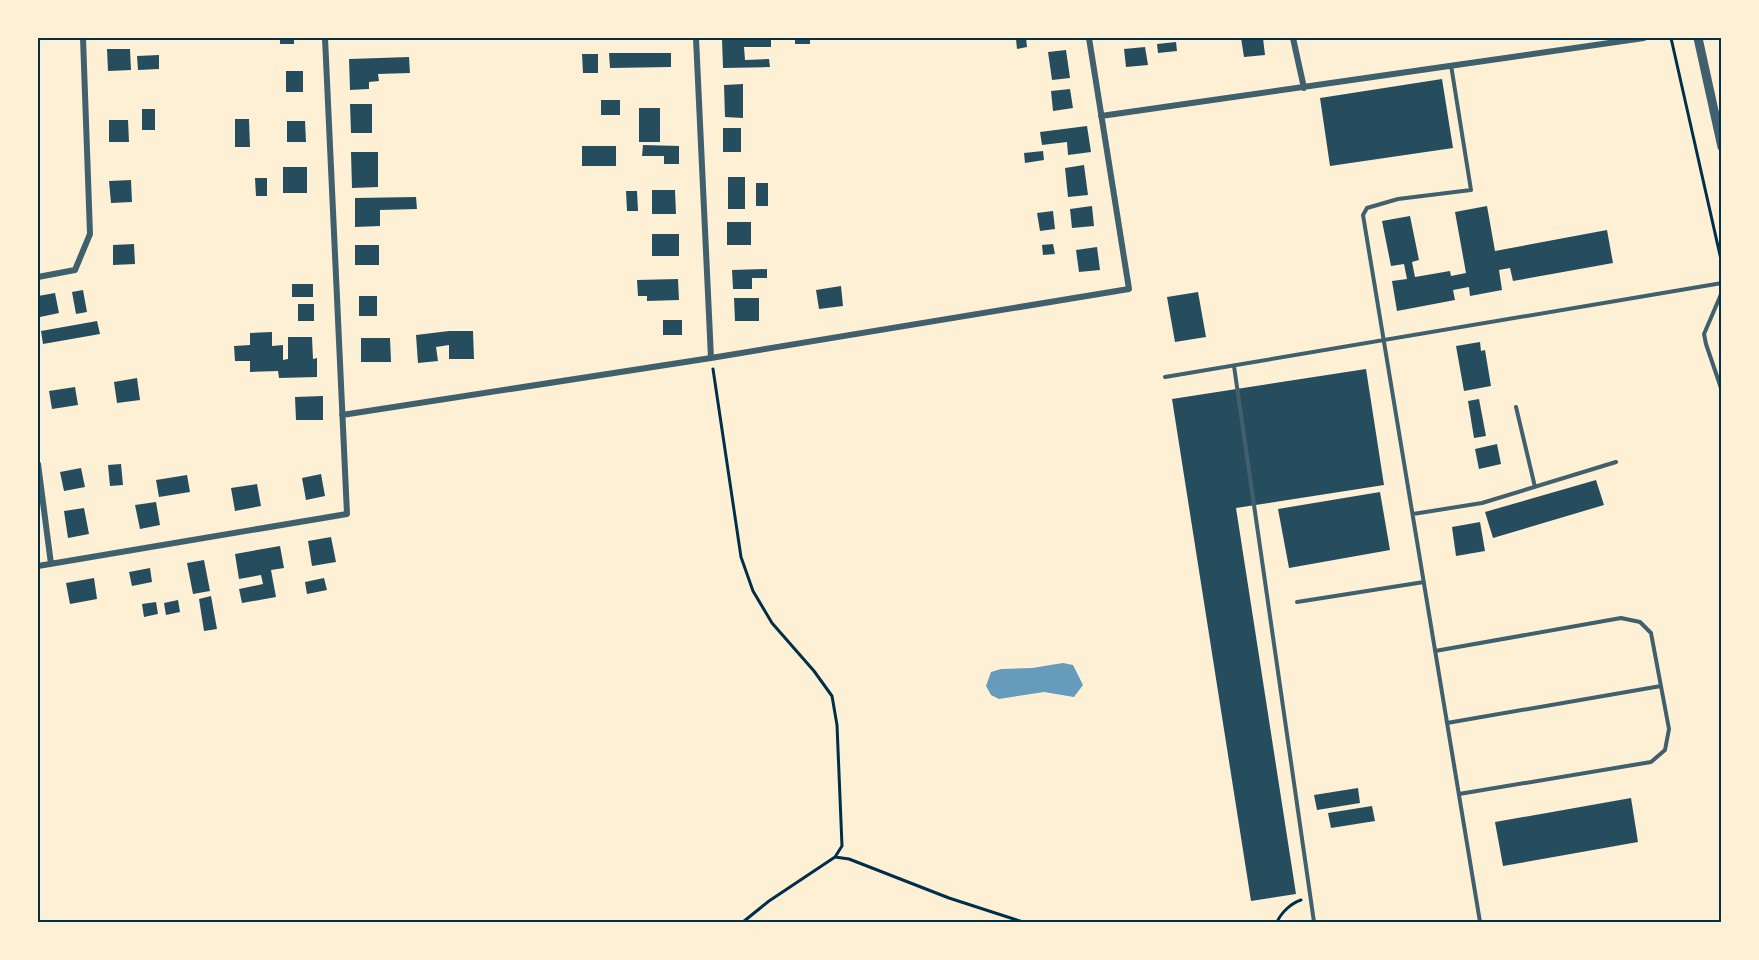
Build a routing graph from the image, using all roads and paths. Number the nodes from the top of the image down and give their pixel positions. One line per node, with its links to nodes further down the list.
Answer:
1 (83, 38): 14 (street)
2 (325, 38): 23 (street)
3 (696, 38): 18 (street)
4 (1089, 38): 11 (street)
5 (1293, 38): 10 (street)
6 (1644, 38): 9 (street)
7 (1671, 38): 13 (path)
8 (1698, 38): 12 (street)
9 (1451, 65): 10 (street); 17 (lane)
10 (1304, 88): 11 (street)
11 (1101, 116): 18 (street)
12 (1722, 147)
13 (1722, 264)
14 (38, 277)
15 (1722, 283): 17 (lane)
16 (1722, 292): 21 (lane)
17 (1384, 340): 19 (lane); 27 (lane)
18 (711, 358): 23 (street); 36 (path)
19 (1234, 366): 20 (lane); 37 (lane)
20 (1165, 377)
21 (1722, 392)
22 (1516, 407): 26 (lane)
23 (342, 414): 28 (street)
24 (1616, 462): 26 (lane)
25 (38, 464): 28 (street)
26 (1535, 486): 27 (lane)
27 (1413, 514): 30 (lane)
28 (51, 564): 29 (street)
29 (38, 566)
30 (1424, 582): 31 (lane); 32 (lane)
31 (1297, 602)
32 (1435, 651): 33 (lane); 34 (lane)
33 (1661, 686): 34 (lane); 35 (lane)
34 (1447, 723): 35 (lane)
35 (1459, 795): 42 (lane)
36 (835, 857): 38 (path); 39 (path)
37 (1310, 896): 40 (path); 41 (lane)
38 (743, 922)
39 (1023, 922)
40 (1277, 922)
41 (1314, 922)
42 (1480, 922)

